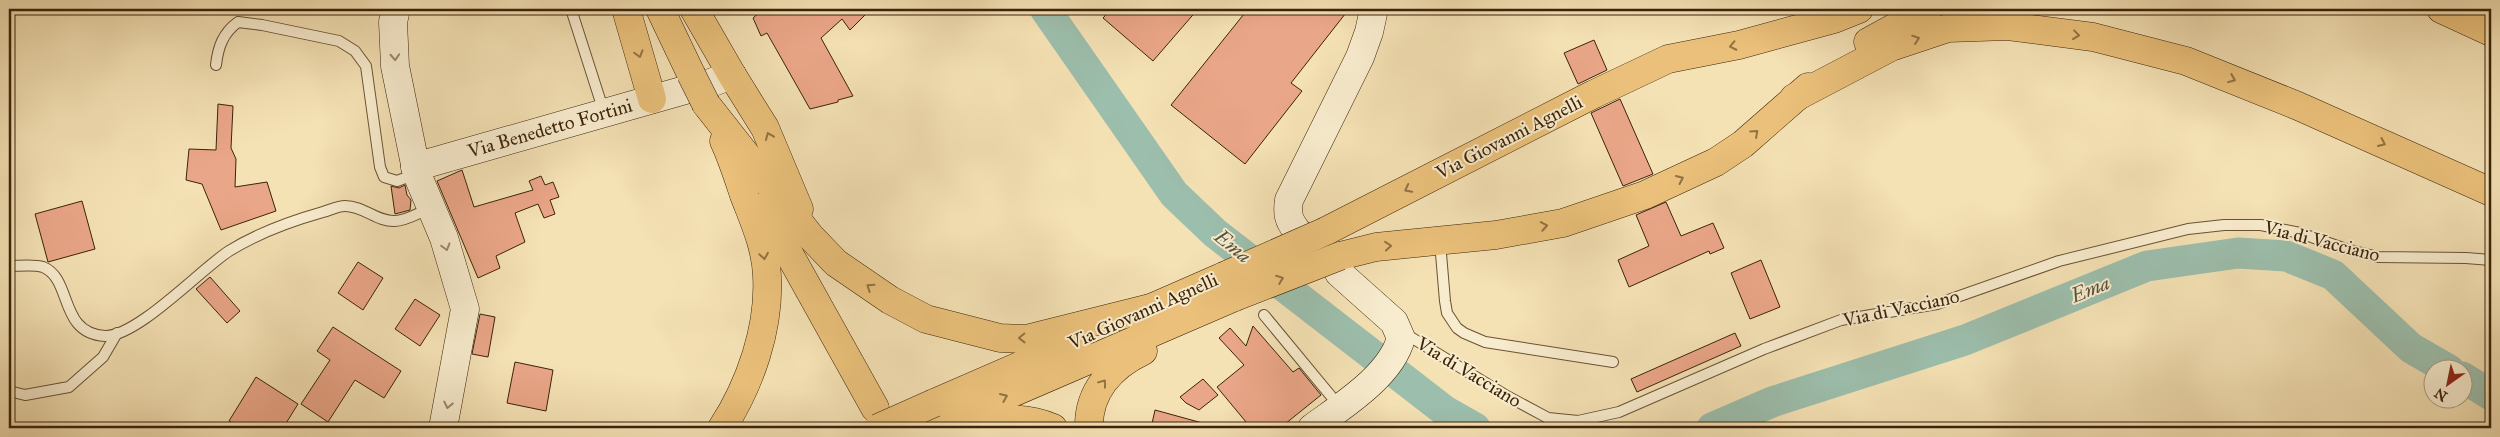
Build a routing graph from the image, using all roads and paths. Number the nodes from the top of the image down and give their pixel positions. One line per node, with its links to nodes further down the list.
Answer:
1 (396, 9): 21 (street, one-way to 21)
2 (571, 9): 19 (lane)
3 (626, 9): 18 (main road, one-way to 18)
4 (660, 9): 16 (main road)
5 (1374, 9): 24 (street)
6 (1834, 9): 13 (main road)
7 (1859, 9): 13 (main road)
8 (1928, 9): 17 (main road)
9 (2441, 9): 14 (main road)
10 (2484, 9): 11 (main road)
11 (2491, 12)
12 (706, 23): 16 (main road)
13 (1796, 29): 30 (main road, Via Giovanni Agnelli, one-way to 30, bridge)
14 (2491, 32)
15 (216, 65): 21 (lane)
16 (705, 85): 18 (street, Via Benedetto Fortini); 20 (main road); 25 (main road); 25 (main road, one-way to 16)
17 (1794, 98): 22 (main road, one-way to 22); 26 (main road, Via Giovanni Agnelli, one-way to 17)
18 (652, 99): 19 (street, Via Benedetto Fortini)
19 (604, 113): 21 (street, Via Benedetto Fortini)
20 (725, 144): 39 (main road); 42 (main road, one-way to 42)
21 (416, 170): 23 (street)
22 (2491, 192)
23 (431, 208): 34 (lane); 41 (street, one-way to 41)
24 (1297, 231)
25 (810, 236): 31 (main road, one-way to 25)
26 (1440, 241): 28 (main road, Via Giovanni Agnelli, one-way to 26); 36 (lane)
27 (2491, 260): 35 (lane, Via di Vacciano)
28 (1340, 264): 30 (main road, Via Giovanni Agnelli, one-way to 28, bridge); 35 (street, Via di Vacciano)
29 (9, 266): 34 (lane)
30 (1229, 286): 31 (main road, Via Giovanni Agnelli); 32 (main road, Via Giovanni Agnelli)
31 (1154, 307): 40 (main road, Via Giovanni Agnelli)
32 (1201, 312): 40 (main road, Via Giovanni Agnelli, one-way to 32); 44 (main road, one-way to 32)
33 (1264, 315): 38 (lane)
34 (117, 333): 37 (lane)
35 (1388, 357): 38 (street)
36 (1613, 362)
37 (9, 391)
38 (1340, 407): 45 (street)
39 (876, 418): 40 (main road, Via Giovanni Agnelli, bridge)
40 (943, 421): 43 (main road)
41 (443, 428)
42 (722, 428)
43 (1053, 428)
44 (1089, 428)
45 (1312, 428)

